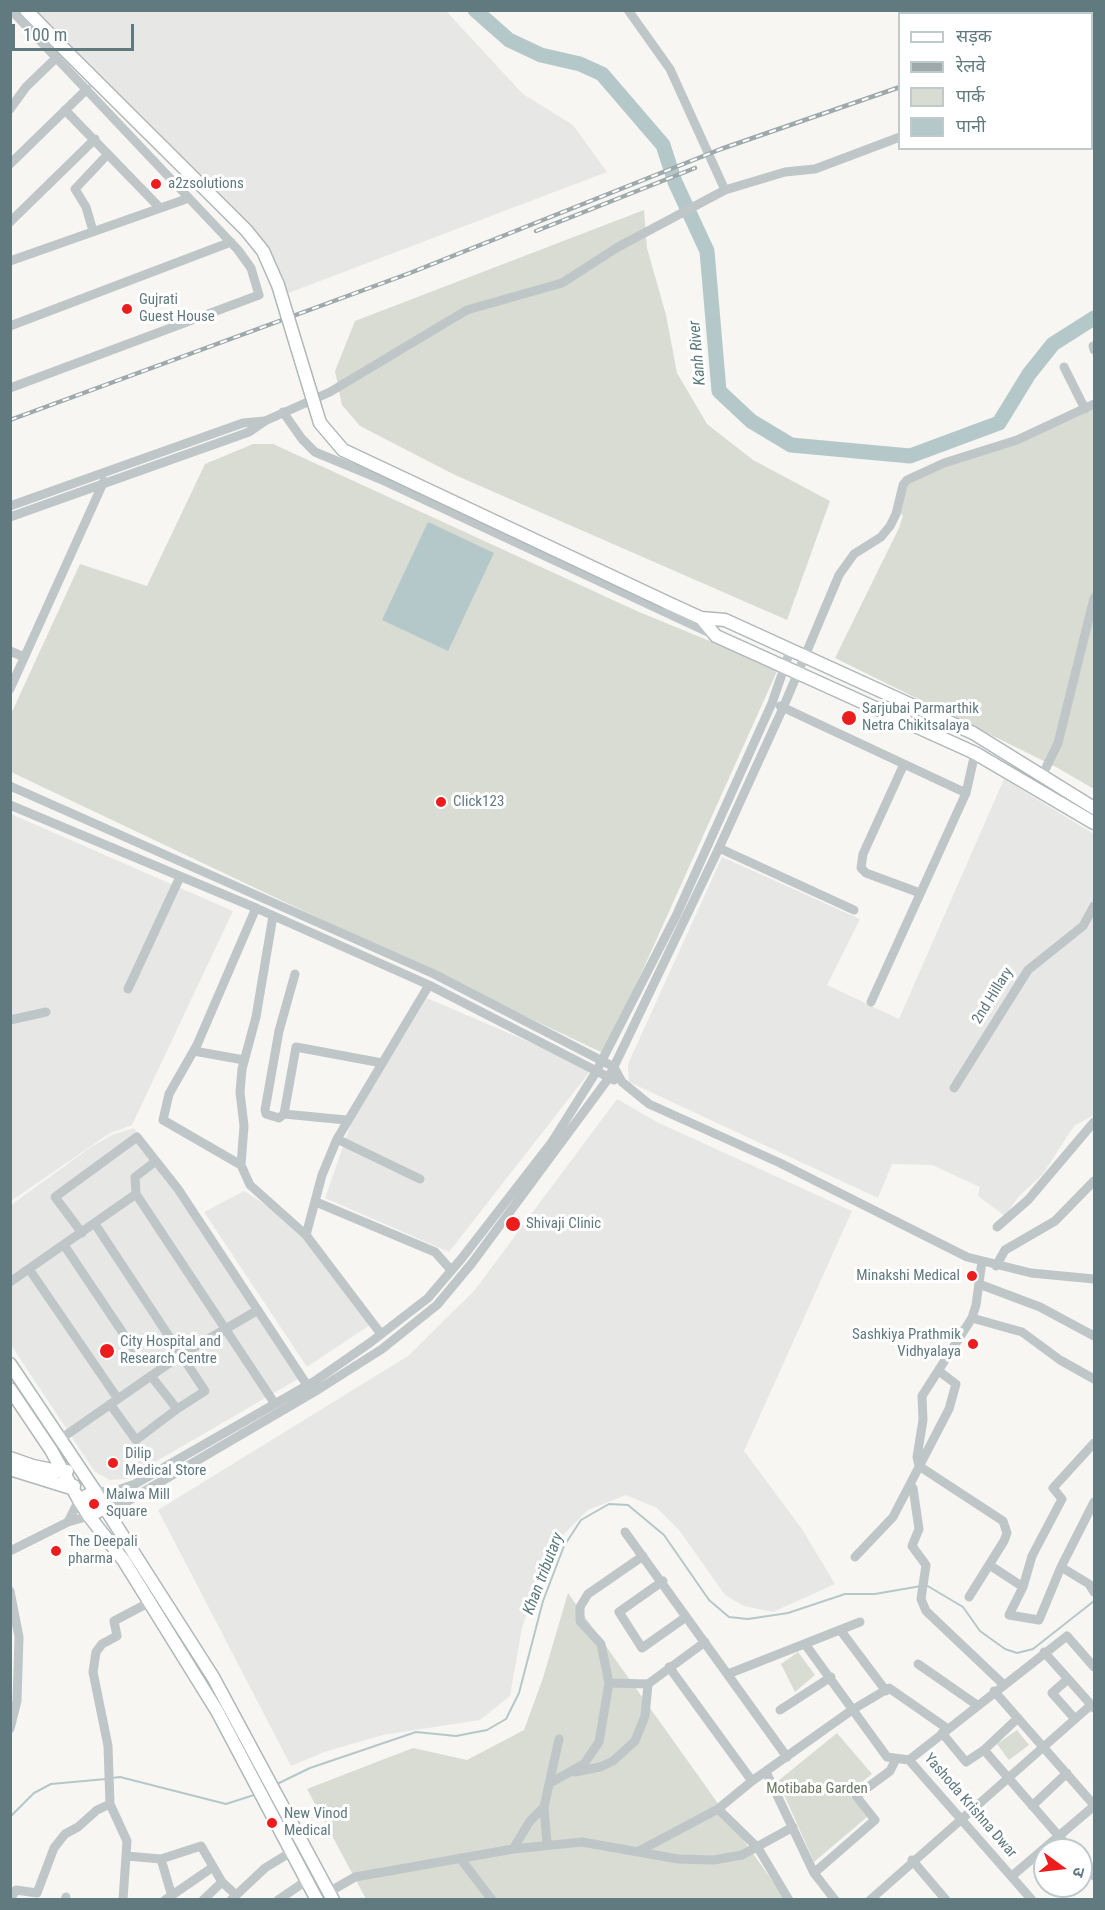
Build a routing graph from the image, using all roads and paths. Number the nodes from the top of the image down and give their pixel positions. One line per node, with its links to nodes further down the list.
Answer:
1 (11, 10): 4 (street)
2 (26, 10): 4 (main road)
3 (628, 10): 12 (street)
4 (58, 51): 5 (street); 6 (street); 31 (main road, bridge)
5 (87, 89): 7 (street); 13 (street)
6 (10, 109)
7 (65, 110): 9 (street); 11 (street)
8 (898, 138): 12 (street)
9 (95, 139): 10 (street); 15 (street)
10 (108, 153): 14 (street); 16 (street)
11 (10, 164)
12 (725, 190): 24 (street)
13 (189, 198): 14 (street); 17 (street)
14 (160, 208): 16 (street)
15 (10, 222)
16 (93, 231): 18 (street)
17 (231, 242): 19 (street); 21 (street)
18 (10, 261)
19 (10, 326)
20 (1064, 366): 23 (street)
21 (10, 388)
22 (1095, 404): 23 (street)
23 (1085, 409): 36 (street)
24 (283, 412): 25 (street); 32 (street)
25 (265, 421): 26 (street); 27 (street)
26 (105, 472): 27 (street); 28 (street)
27 (103, 484): 29 (street); 35 (street)
28 (10, 506)
29 (10, 517)
30 (1095, 598): 44 (street)
31 (700, 618): 32 (main road); 34 (main road)
32 (716, 636): 37 (main road)
33 (10, 651): 35 (street)
34 (790, 651): 36 (main road); 37 (street)
35 (24, 657): 39 (street)
36 (804, 658): 38 (street); 44 (main road)
37 (783, 667): 38 (main road); 40 (street)
38 (797, 673): 41 (street); 42 (main road)
39 (10, 689)
40 (772, 703): 41 (street); 65 (street)
41 (783, 708): 43 (street); 50 (street)
42 (975, 753): 46 (street); 49 (main road)
43 (904, 764): 46 (street); 52 (street)
44 (1043, 774): 48 (main road)
45 (10, 786): 65 (street)
46 (966, 793): 52 (street)
47 (10, 805): 51 (street)
48 (1095, 808)
49 (1095, 823)
50 (719, 848): 55 (street); 67 (street)
51 (180, 877): 54 (street); 59 (street)
52 (920, 893): 60 (street)
53 (1095, 906): 71 (street, 2nd Hillary)
54 (256, 908): 56 (street); 63 (street)
55 (854, 910)
56 (273, 916): 58 (street); 64 (street)
57 (295, 974): 72 (street)
58 (429, 985): 66 (street); 68 (street)
59 (128, 989)
60 (871, 1002)
61 (46, 1012): 62 (street)
62 (10, 1020)
63 (194, 1051): 64 (street); 77 (street)
64 (244, 1060): 77 (street)
65 (602, 1060): 67 (street); 68 (street)
66 (382, 1063): 72 (street); 73 (street)
67 (614, 1066): 69 (street); 70 (street)
68 (596, 1072): 69 (street); 90 (street)
69 (608, 1079): 70 (street); 97 (street)
70 (622, 1082): 87 (street)
71 (954, 1088)
72 (284, 1114): 73 (street)
73 (346, 1120): 75 (street)
74 (1095, 1122): 83 (street)
75 (337, 1139): 78 (street); 81 (street)
76 (156, 1161): 80 (street); 84 (street); 94 (street)
77 (241, 1165): 85 (street)
78 (420, 1179)
79 (1095, 1181): 88 (street)
80 (136, 1194): 82 (street); 98 (street)
81 (316, 1202): 85 (street); 90 (street)
82 (94, 1224): 84 (street); 102 (street)
83 (997, 1227)
84 (82, 1233): 86 (street)
85 (306, 1235): 99 (street)
86 (64, 1245): 89 (street); 101 (street)
87 (982, 1261): 88 (street); 93 (street)
88 (996, 1266): 91 (street)
89 (29, 1269): 92 (street); 109 (street)
90 (451, 1270): 95 (street)
91 (1094, 1279)
92 (10, 1282)
93 (979, 1284): 96 (street); 100 (street)
94 (258, 1310): 98 (street); 107 (street)
95 (405, 1316): 97 (street); 99 (street)
96 (972, 1318): 104 (street); 106 (street)
97 (413, 1324): 126 (street)
98 (224, 1330): 102 (street); 111 (street)
99 (381, 1334): 107 (street)
100 (1095, 1336)
101 (132, 1347)
102 (181, 1355): 105 (street); 112 (street)
103 (10, 1364): 113 (main road)
104 (940, 1372): 116 (street); 116 (street)
105 (151, 1376): 109 (street); 112 (street)
106 (1095, 1379)
107 (308, 1385): 111 (street)
108 (10, 1389): 119 (main road)
109 (118, 1399): 110 (street)
110 (110, 1404): 112 (street); 113 (street)
111 (275, 1404): 123 (street)
112 (177, 1409)
113 (59, 1440): 117 (main road)
114 (1095, 1443): 137 (street)
115 (10, 1458): 119 (main road)
116 (920, 1466): 121 (street); 133 (street)
117 (77, 1467): 119 (main road); 120 (main road)
118 (10, 1469): 122 (main road)
119 (62, 1473): 122 (main road)
120 (85, 1479): 122 (main road); 123 (main road)
121 (910, 1486): 132 (street); 156 (street)
122 (71, 1488): 124 (main road)
123 (95, 1491): 124 (main road); 126 (main road)
124 (79, 1500): 127 (main road); 128 (street)
125 (1095, 1502): 134 (street)
126 (105, 1508): 127 (main road); 178 (main road)
127 (89, 1516): 128 (street); 141 (main road)
128 (68, 1522): 130 (street)
129 (625, 1532): 131 (street)
130 (10, 1551)
131 (643, 1556): 136 (street); 154 (street)
132 (855, 1557)
133 (991, 1566): 137 (street); 140 (street)
134 (1061, 1567): 137 (street); 138 (street)
135 (1095, 1575): 138 (street)
136 (663, 1581): 142 (street); 142 (street)
137 (1023, 1587)
138 (1092, 1588)
139 (10, 1591): 165 (street)
140 (969, 1597)
141 (150, 1602): 178 (main road); 180 (street)
142 (686, 1617): 145 (street)
143 (860, 1622): 144 (street)
144 (841, 1631): 146 (street); 157 (street)
145 (705, 1642): 149 (street); 151 (street)
146 (805, 1644): 151 (street); 152 (street)
147 (1044, 1652): 150 (street); 153 (street); 156 (street)
148 (918, 1664): 159 (street)
149 (669, 1667): 155 (street); 177 (street)
150 (1095, 1667)
151 (728, 1674): 170 (street)
152 (831, 1677): 161 (street); 162 (street)
153 (1068, 1679): 160 (street); 164 (street)
154 (609, 1683): 155 (street); 174 (street)
155 (648, 1684): 174 (street)
156 (1003, 1684): 158 (street)
157 (886, 1691): 162 (street); 166 (street)
158 (994, 1691): 159 (street); 163 (street)
159 (977, 1705): 166 (street)
160 (1093, 1706): 164 (street)
161 (780, 1710)
162 (852, 1710): 170 (street); 171 (street)
163 (1018, 1718): 168 (street); 169 (street)
164 (1075, 1719): 168 (street)
165 (10, 1729)
166 (945, 1731): 169 (street); 172 (street)
167 (559, 1739): 179 (street)
168 (1044, 1747): 175 (street); 176 (street)
169 (984, 1750): 176 (street)
170 (787, 1757): 173 (street)
171 (896, 1759): 172 (street); 199 (street)
172 (909, 1760): 186 (street, Yashoda Krishna Dwar)
173 (766, 1772): 177 (street); 187 (street)
174 (573, 1773): 179 (street)
175 (1067, 1773): 181 (street); 183 (street)
176 (1009, 1779): 183 (street); 186 (street)
177 (752, 1781): 185 (street)
178 (262, 1783): 182 (main road)
179 (550, 1783): 184 (street)
180 (110, 1804): 194 (street); 206 (street)
181 (1095, 1805): 188 (street)
182 (273, 1806): 193 (main road); 204 (main road)
183 (1032, 1806): 188 (street)
184 (544, 1807): 189 (street); 191 (street)
185 (718, 1809): 190 (street); 192 (street)
186 (960, 1818): 197 (street); 200 (street, Yashoda Krishna Dwar)
187 (793, 1827): 190 (street); 199 (street)
188 (1059, 1837): 200 (street)
189 (547, 1844): 191 (street); 192 (street)
190 (758, 1848): 192 (street); 212 (street)
191 (513, 1849): 195 (street)
192 (639, 1851)
193 (291, 1852): 201 (main road); 205 (street)
194 (126, 1856): 196 (street); 207 (street)
195 (460, 1858): 204 (street); 211 (street)
196 (161, 1859): 198 (street); 203 (street)
197 (912, 1860): 214 (street); 215 (street)
198 (213, 1867): 202 (street); 203 (street)
199 (814, 1873): 213 (street)
200 (1012, 1876): 216 (street, Yashoda Krishna Dwar)
201 (306, 1881): 209 (street); 210 (main road)
202 (222, 1882): 205 (street); 208 (street)
203 (168, 1896)
204 (331, 1896)
205 (233, 1897)
206 (10, 1899)
207 (123, 1899)
208 (203, 1899)
209 (278, 1899)
210 (316, 1899)
211 (492, 1899)
212 (789, 1899)
213 (835, 1899)
214 (870, 1899)
215 (946, 1899)
216 (1032, 1899)

